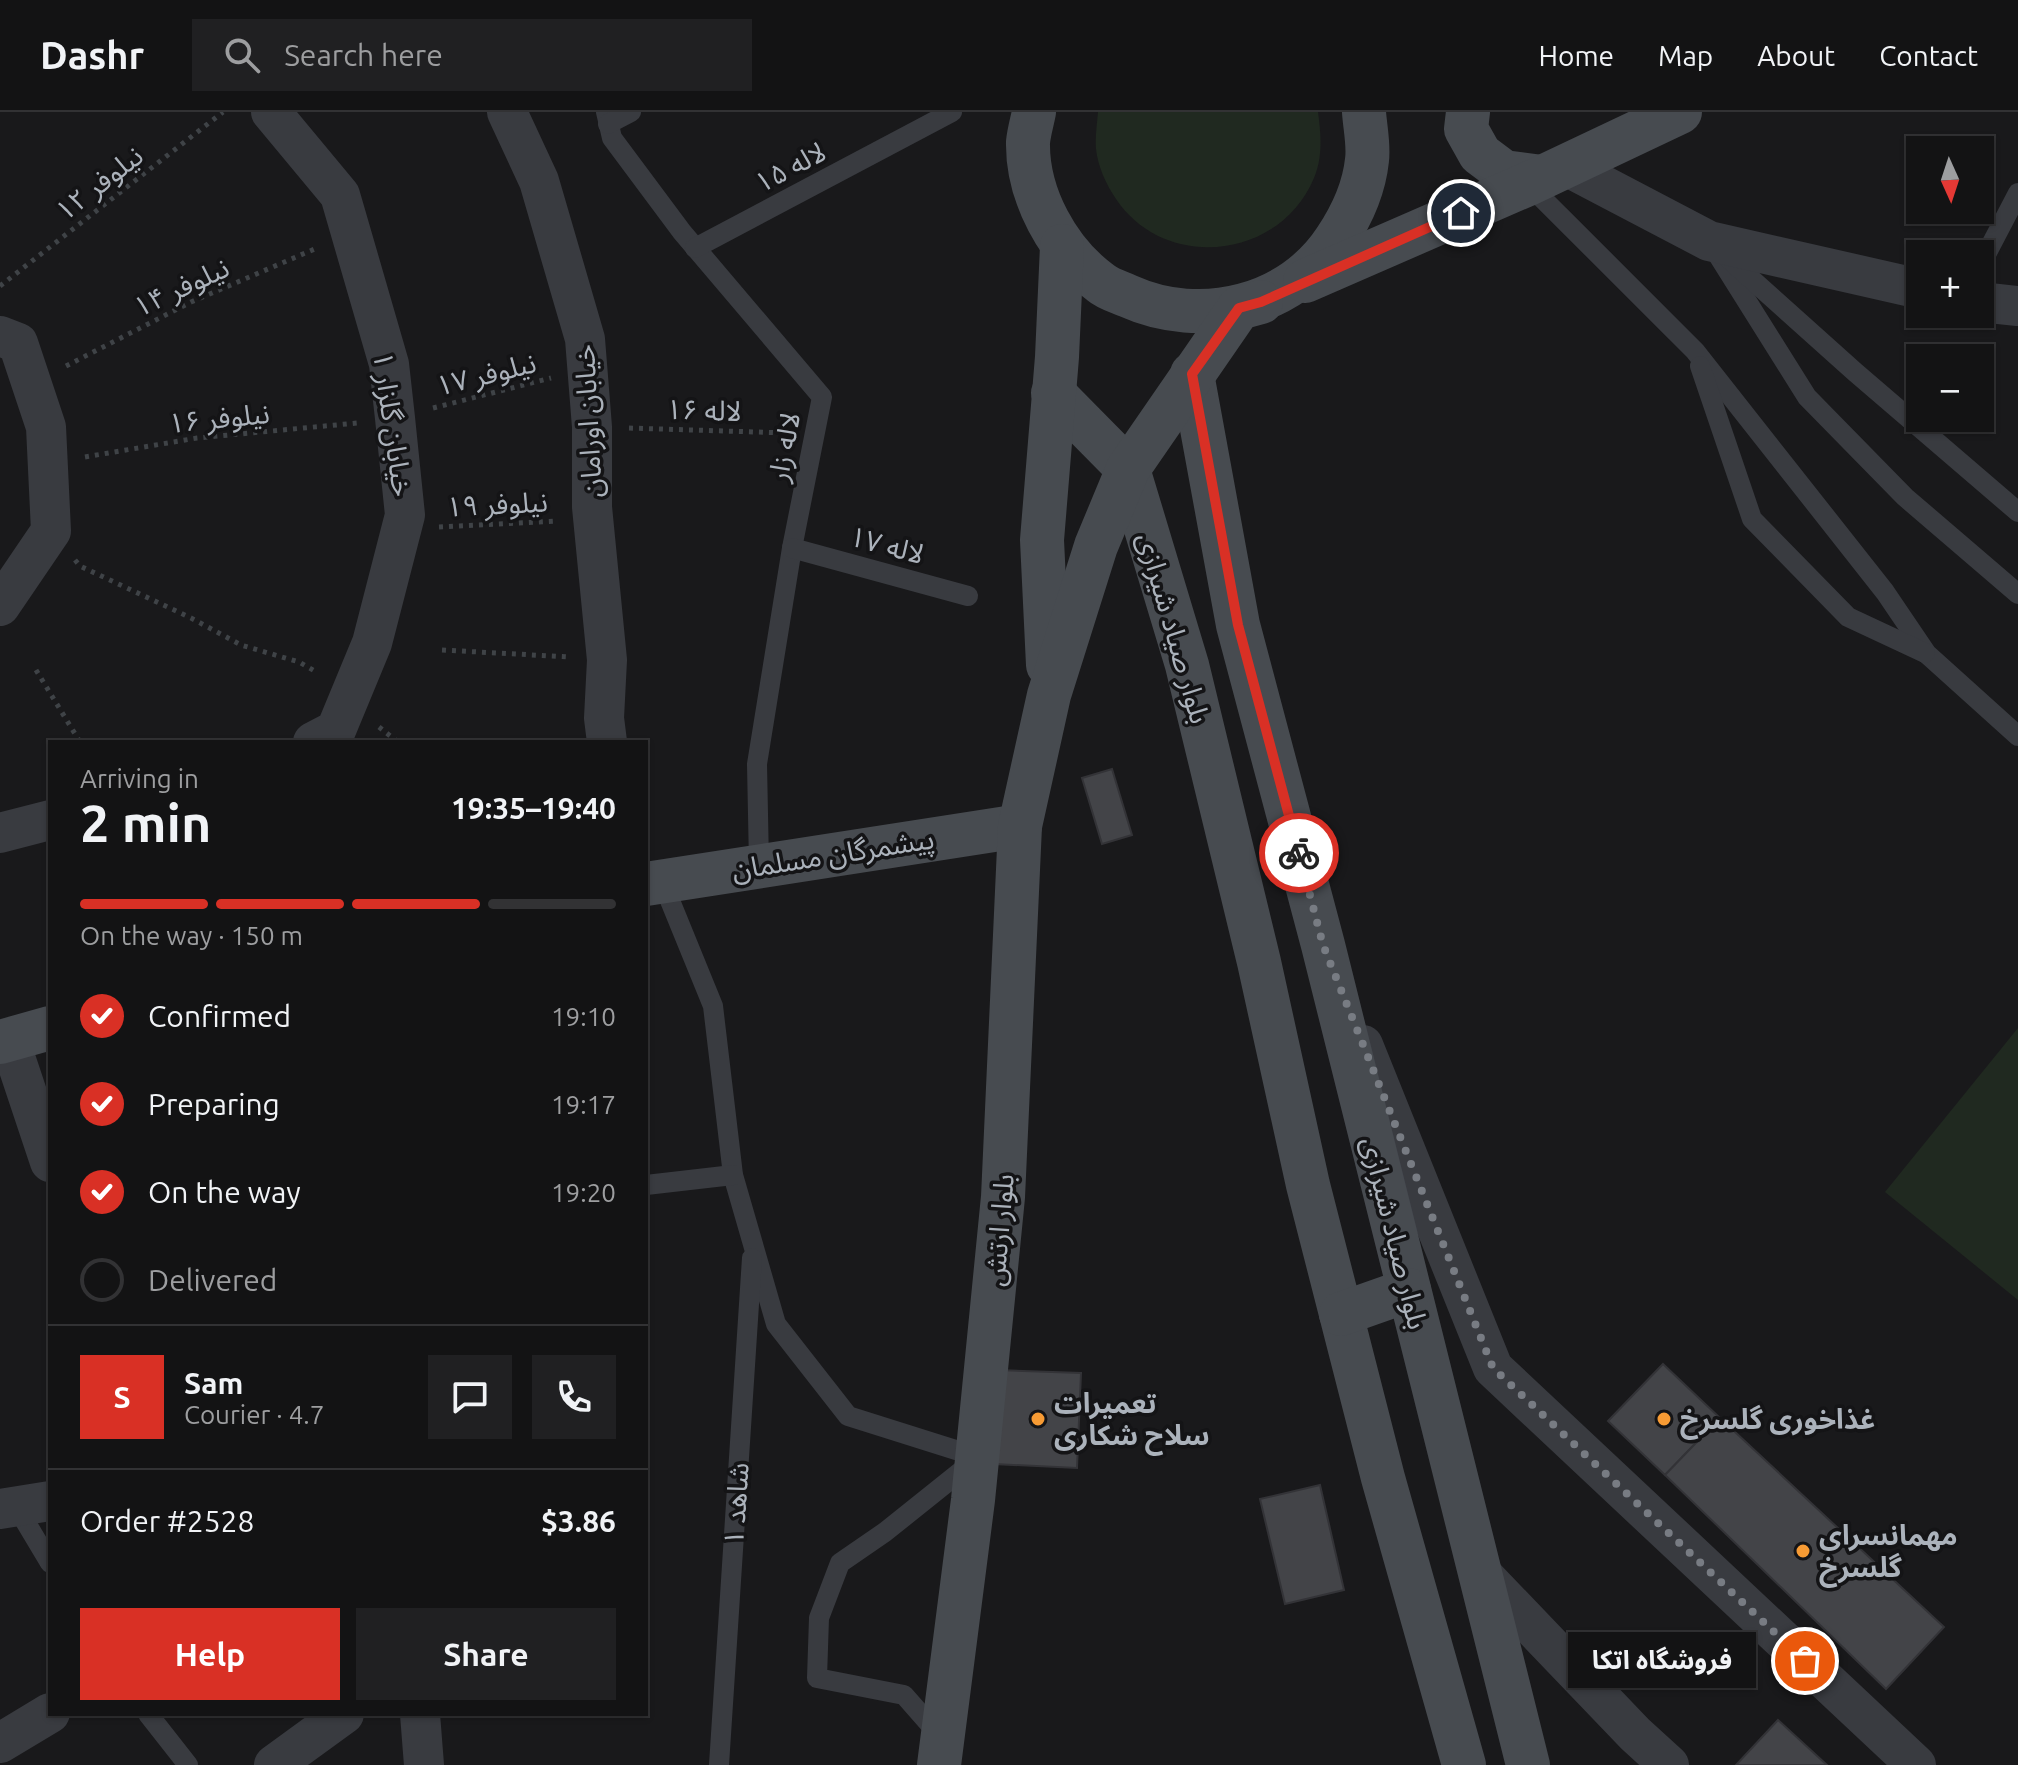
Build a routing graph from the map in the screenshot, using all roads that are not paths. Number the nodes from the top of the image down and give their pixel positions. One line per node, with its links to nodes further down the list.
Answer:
1 (271, 112): 33 (street, خیابان گلزار ۱)
2 (507, 112): 34 (street, خیابان اورامان)
3 (631, 112): 9 (lane)
4 (952, 112): 15 (lane, لاله ۱۵)
5 (1034, 112): 14 (main road)
6 (1364, 112): 17 (main road)
7 (1468, 112): 10 (main road)
8 (1680, 112): 10 (main road)
9 (607, 118): 15 (lane, لاله زار)
10 (1546, 176): 13 (street); 17 (main road); 21 (lane)
11 (2018, 193): 12 (lane)
12 (1994, 240)
13 (1709, 241): 16 (street); 25 (lane); 27 (lane)
14 (1062, 246): 17 (main road); 23 (main road)
15 (695, 248): 26 (lane, لاله زار)
16 (1906, 286)
17 (1271, 297): 22 (main road)
18 (1994, 303): 19 (street)
19 (2018, 306)
20 (0, 336): 29 (street)
21 (1695, 351): 30 (lane); 30 (lane)
22 (1192, 374): 24 (main road); 40 (main road, بلوار صیاد شیرازی)
23 (1053, 393): 24 (main road); 31 (main road)
24 (1128, 469): 31 (main road); 41 (main road, بلوار صیاد شیرازی)
25 (2018, 512)
26 (792, 548): 28 (lane, لاله ۱۷); 38 (lane, لاله زار)
27 (2018, 594)
28 (968, 596)
29 (0, 606)
30 (1927, 654): 32 (lane)
31 (1049, 695): 36 (main road, بلوار ارتش)
32 (2018, 736)
33 (317, 740)
34 (607, 740)
35 (48, 821): 37 (street)
36 (1020, 826): 38 (main road, پیشمرگان مسلمان); 51 (main road, بلوار ارتش)
37 (0, 833)
38 (759, 864): 39 (main road, پیشمرگان مسلمان)
39 (654, 882): 45 (lane, شاهد ۱)
40 (1323, 945): 41 (main road); 48 (street); 49 (main road, بلوار صیاد شیرازی)
41 (1259, 962): 50 (main road, بلوار صیاد شیرازی)
42 (48, 1029): 43 (main road)
43 (4, 1040): 44 (street)
44 (48, 1157)
45 (733, 1175): 46 (lane); 47 (lane, شاهد ۱)
46 (648, 1185)
47 (753, 1244): 51 (lane, شاهد ۱); 66 (lane, شاهد ۱)
48 (1458, 1281): 49 (street); 70 (street)
49 (1409, 1290): 50 (main road); 54 (main road, بلوار صیاد شیرازی)
50 (1341, 1314): 55 (main road, بلوار صیاد شیرازی)
51 (978, 1457): 62 (main road, بلوار ارتش); 62 (lane)
52 (22, 1505): 53 (lane)
53 (48, 1559)
54 (1479, 1571): 55 (main road); 61 (street); 68 (main road, بلوار صیاد شیرازی)
55 (1412, 1579): 67 (main road, بلوار صیاد شیرازی)
56 (48, 1714): 60 (street)
57 (150, 1716): 63 (lane)
58 (341, 1716): 64 (street)
59 (420, 1716): 65 (street)
60 (0, 1743)
61 (1627, 1749): 69 (street)
62 (941, 1752)
63 (188, 1765)
64 (274, 1765)
65 (424, 1765)
66 (719, 1765)
67 (1464, 1765)
68 (1528, 1765)
69 (1669, 1765)
70 (1916, 1765)

